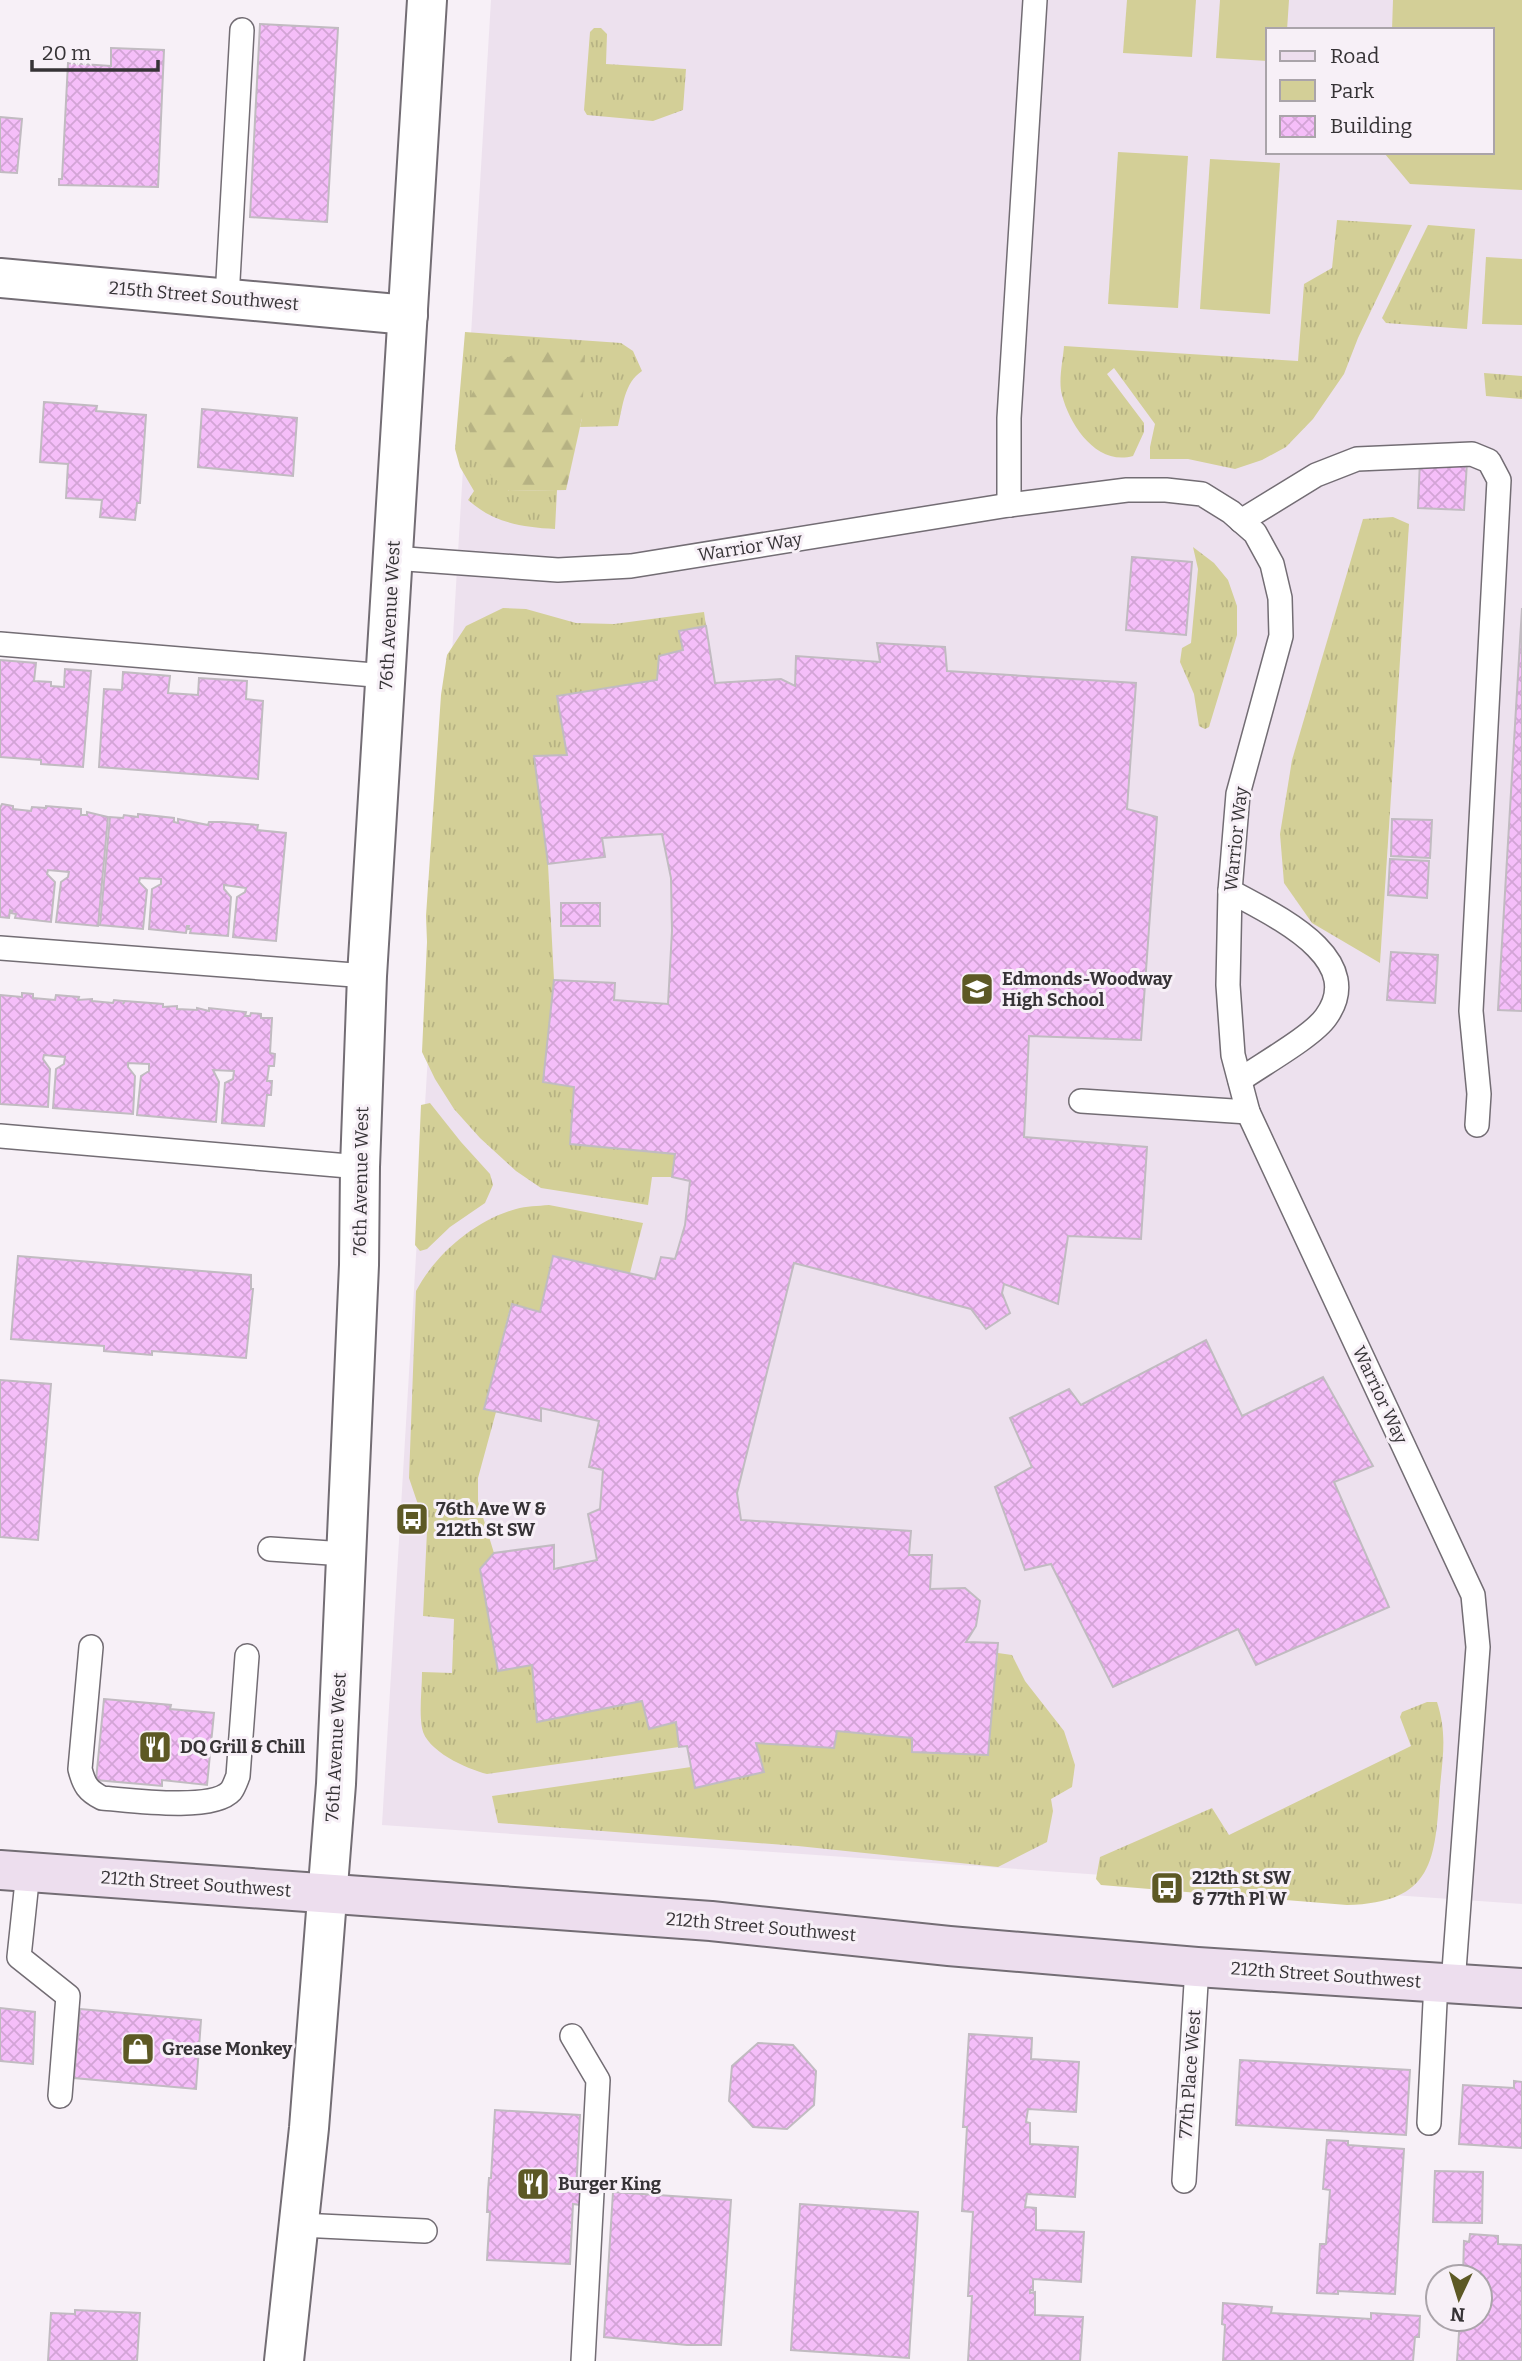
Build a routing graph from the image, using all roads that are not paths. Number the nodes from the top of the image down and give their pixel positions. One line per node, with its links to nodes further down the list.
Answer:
1 (427, 0): 6 (street, 76th Avenue West)
2 (1035, 0): 7 (lane)
3 (242, 30): 5 (lane)
4 (0, 278): 5 (street, 215th Street Southwest)
5 (227, 298): 6 (street, 215th Street Southwest)
6 (408, 315): 9 (street, 76th Avenue West)
7 (1009, 505): 8 (lane, Warrior Way); 9 (lane, Warrior Way)
8 (1241, 521): 12 (lane, Warrior Way); 18 (lane)
9 (393, 558): 11 (street, 76th Avenue West)
10 (0, 644): 11 (lane)
11 (386, 676): 14 (street, 76th Avenue West)
12 (1230, 891): 15 (lane, Warrior Way); 15 (lane)
13 (0, 948): 14 (lane)
14 (367, 976): 20 (street, 76th Avenue West)
15 (1240, 1080): 17 (lane, Warrior Way)
16 (1081, 1101): 17 (lane)
17 (1248, 1112): 28 (lane, Warrior Way)
18 (1477, 1125)
19 (0, 1136): 20 (lane)
20 (360, 1167): 22 (street, 76th Avenue West)
21 (270, 1549): 22 (lane)
22 (345, 1554): 26 (street, 76th Avenue West)
23 (91, 1647): 24 (lane)
24 (247, 1656)
25 (14, 1871): 26 (main road, 212th Street Southwest); 31 (lane)
26 (327, 1895): 27 (main road, 212th Street Southwest); 34 (street, 76th Avenue West)
27 (1197, 1967): 28 (main road, 212th Street Southwest); 33 (lane, 77th Place West)
28 (1445, 1983): 29 (main road, 212th Street Southwest); 32 (lane, Warrior Way)
29 (1522, 1988)
30 (572, 2036): 37 (lane)
31 (60, 2096)
32 (1429, 2123)
33 (1184, 2181)
34 (300, 2225): 35 (lane); 36 (street, 76th Avenue West)
35 (425, 2231)
36 (284, 2361)
37 (583, 2361)

